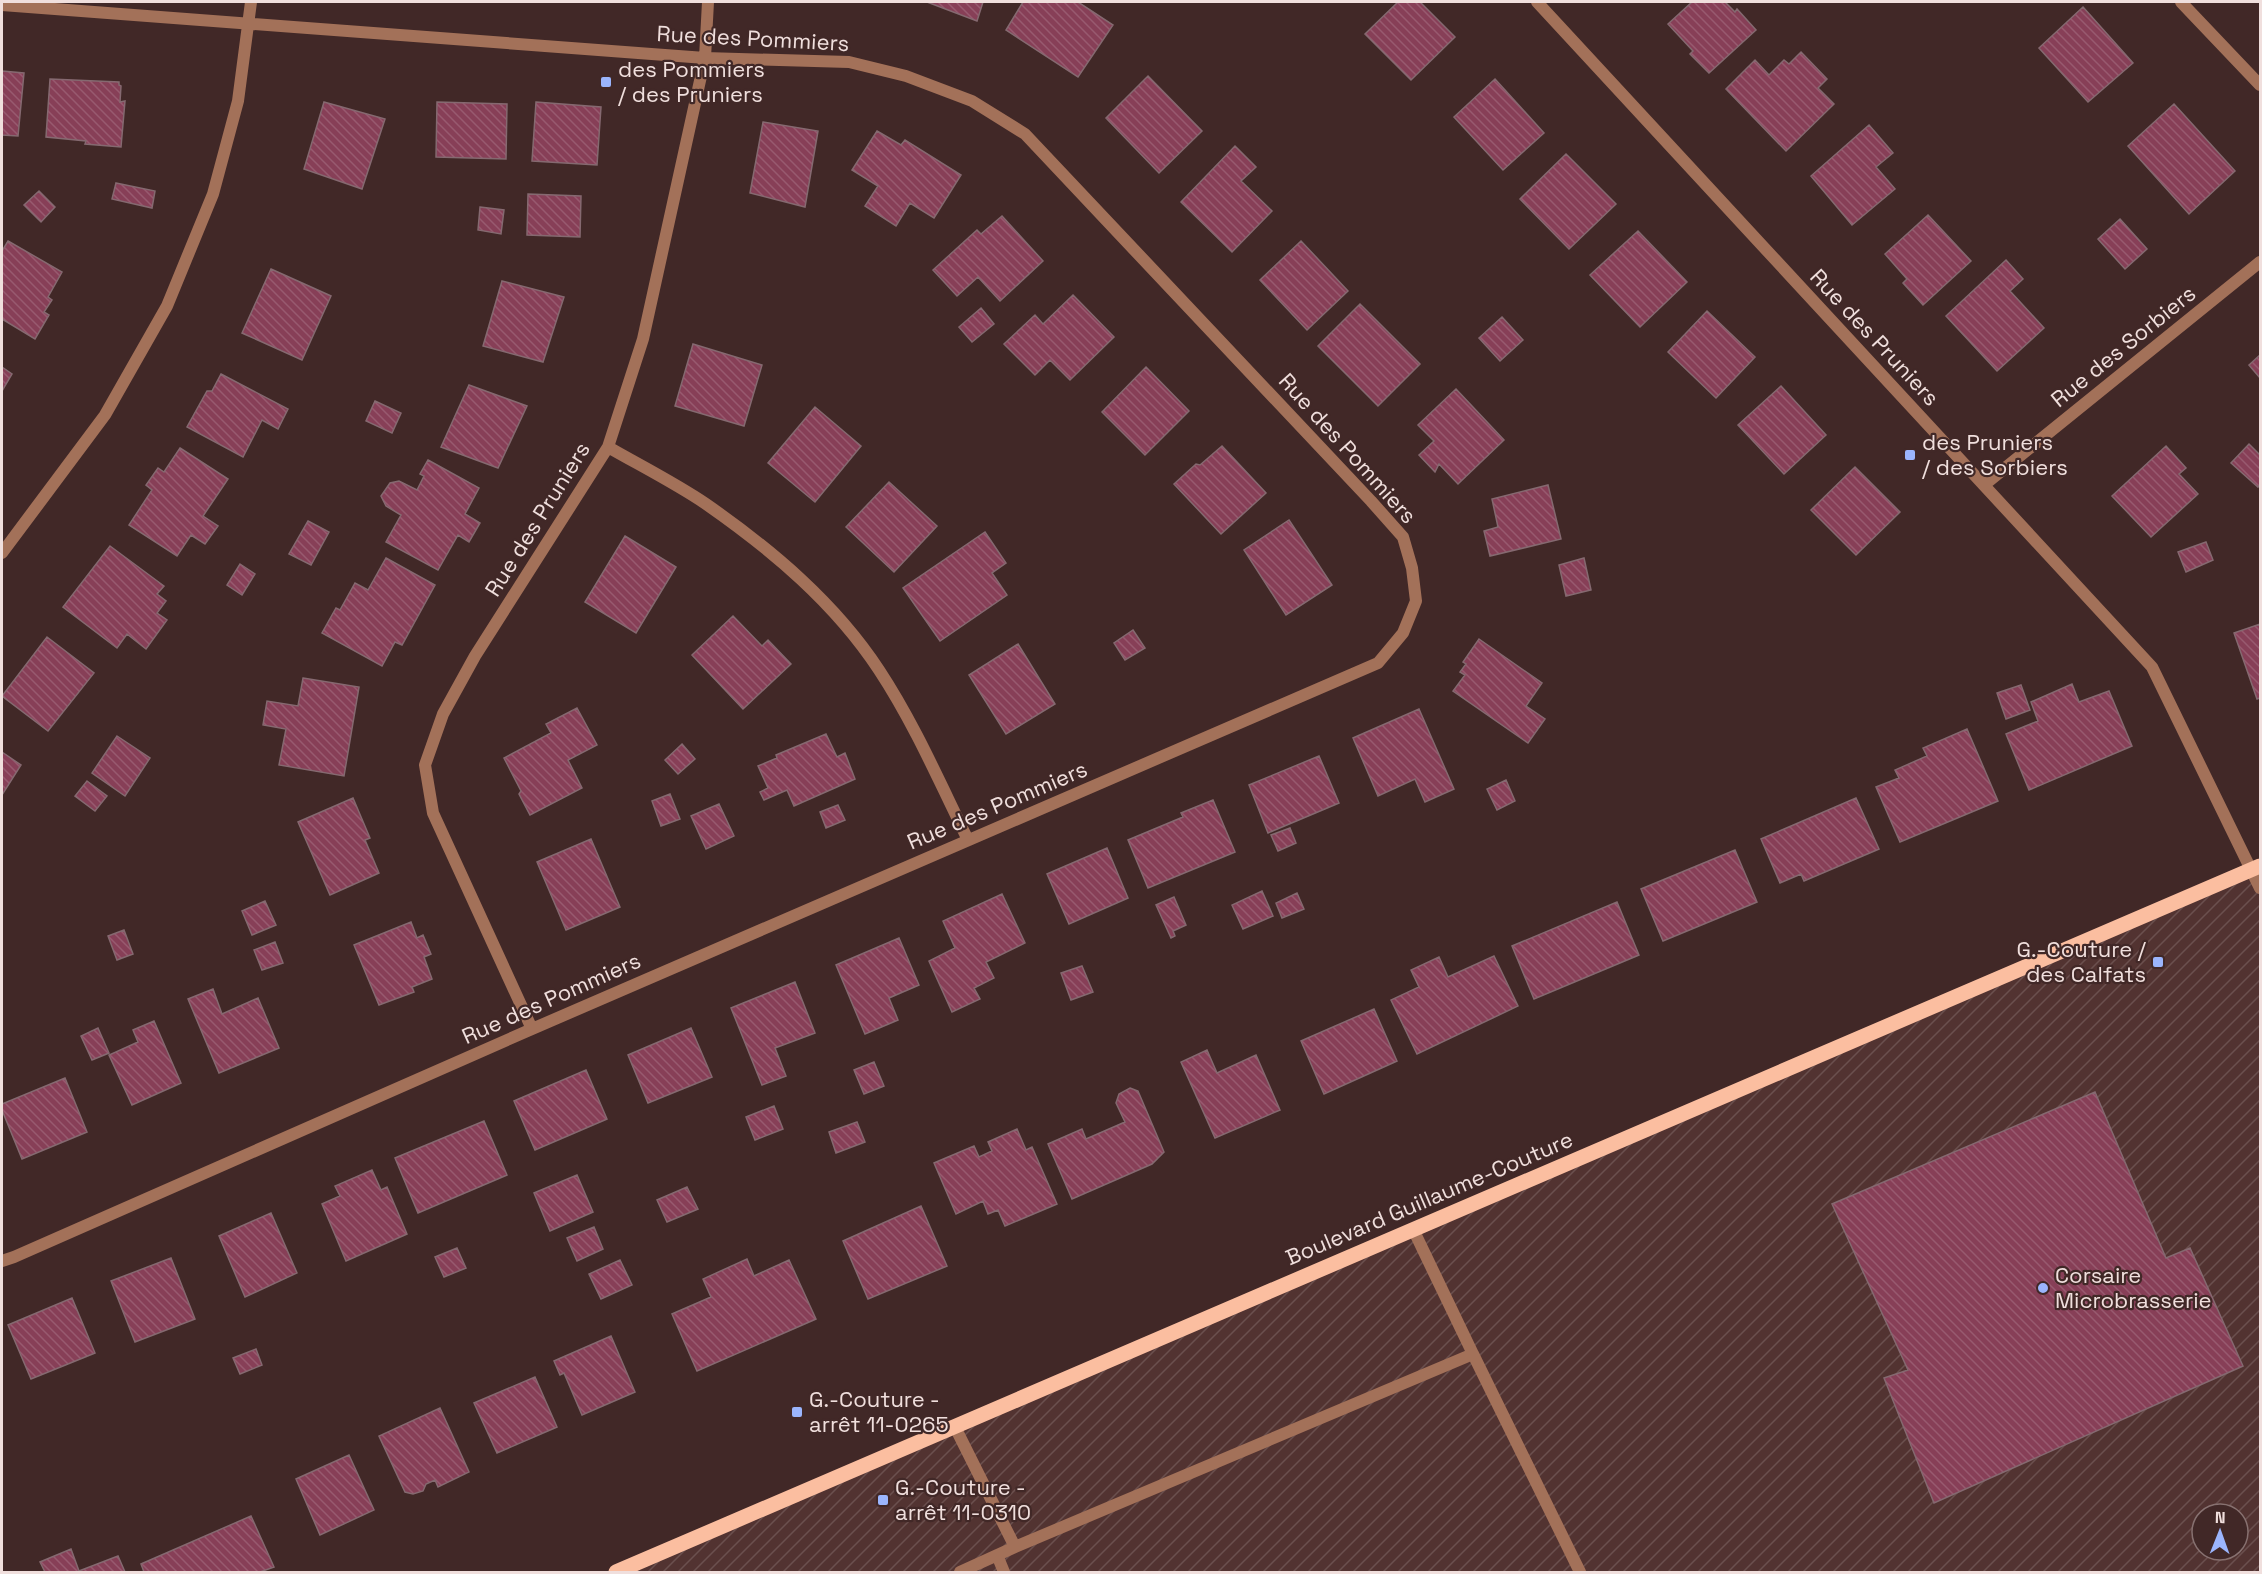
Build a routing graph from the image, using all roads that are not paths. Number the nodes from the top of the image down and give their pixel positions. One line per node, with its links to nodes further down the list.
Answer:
1 (251, 2): 6 (street)
2 (708, 2): 7 (street, Rue des Pruniers)
3 (1537, 2): 11 (street, Rue des Pruniers)
4 (2181, 2): 8 (street)
5 (2, 5): 6 (street, Rue des Pommiers)
6 (250, 22): 7 (street, Rue des Pommiers); 12 (street)
7 (705, 58): 10 (street, Rue des Pruniers); 13 (street, Rue des Pommiers)
8 (2260, 85)
9 (2260, 262): 11 (street, Rue des Sorbiers)
10 (608, 447): 13 (street); 16 (street, Rue des Pruniers)
11 (1984, 484): 14 (street, Rue des Pruniers)
12 (2, 553)
13 (968, 840): 16 (street, Rue des Pommiers)
14 (2256, 867): 15 (street, Rue des Pruniers); 17 (main road, Boulevard Guillaume-Couture)
15 (2260, 888)
16 (532, 1029): 18 (street, Rue des Pommiers)
17 (1413, 1229): 19 (street); 20 (main road, Boulevard Guillaume-Couture)
18 (2, 1260)
19 (1473, 1354): 21 (street); 26 (street)
20 (955, 1427): 21 (street); 23 (main road, Boulevard Guillaume-Couture)
21 (1015, 1547): 22 (street)
22 (997, 1555): 24 (street); 25 (street)
23 (616, 1572)
24 (960, 1572)
25 (1004, 1572)
26 (1580, 1572)

